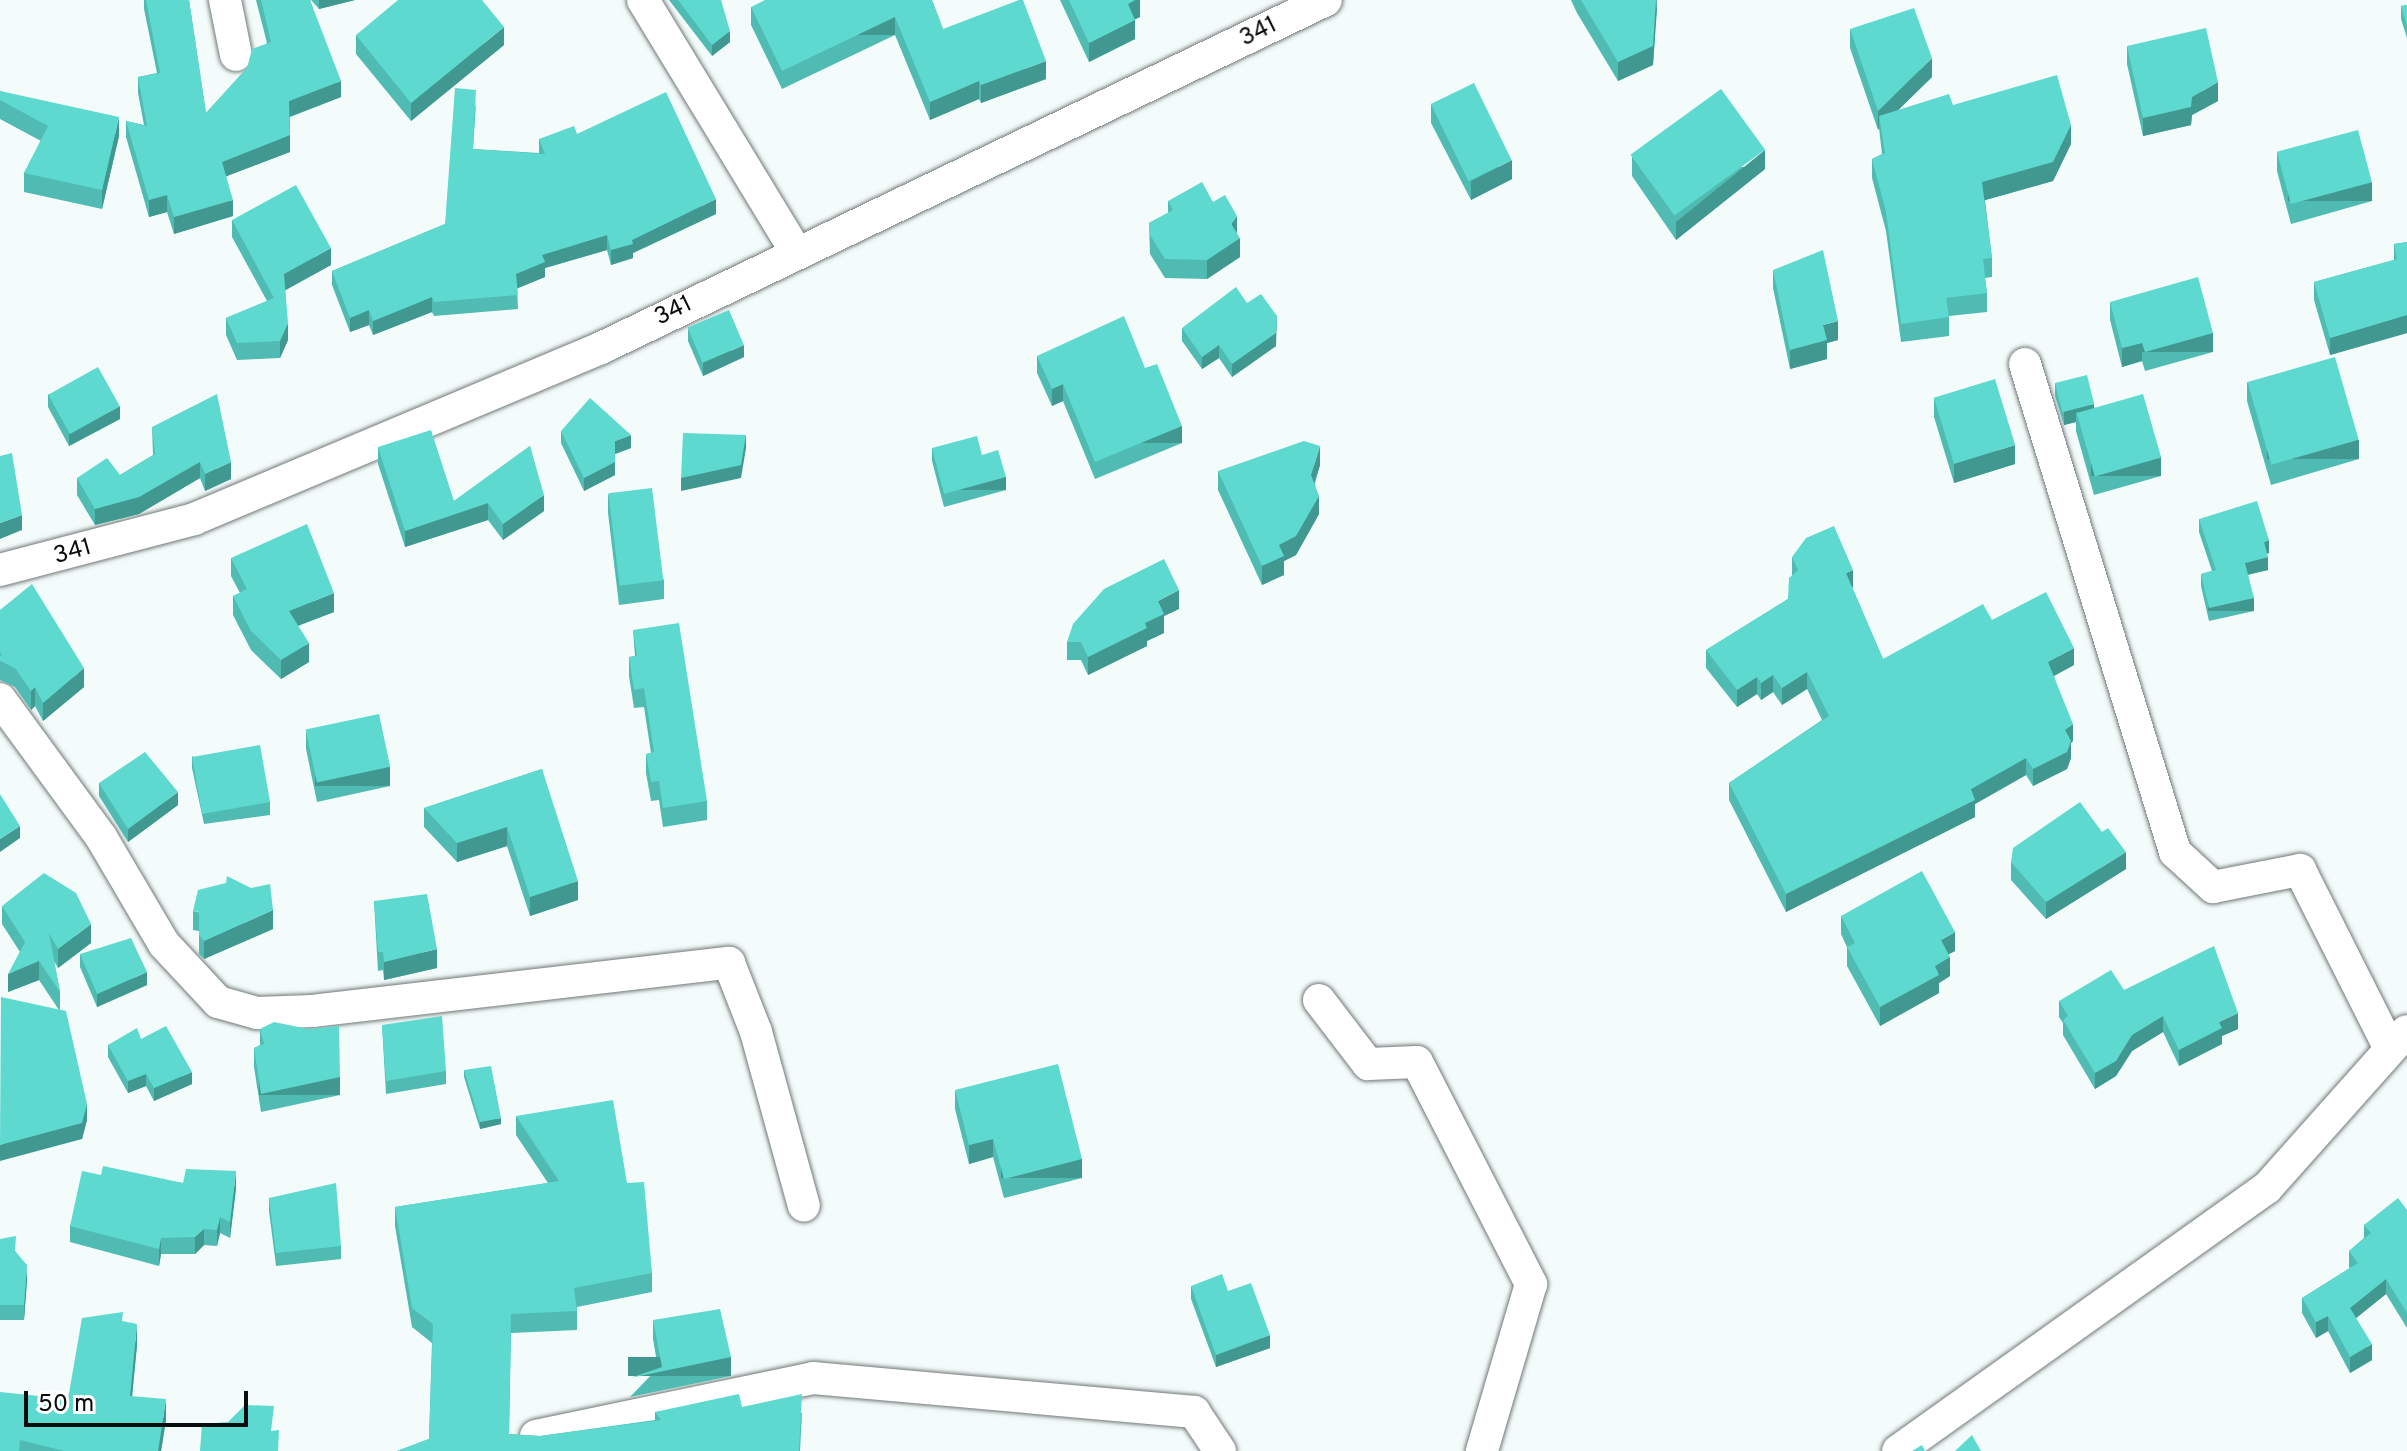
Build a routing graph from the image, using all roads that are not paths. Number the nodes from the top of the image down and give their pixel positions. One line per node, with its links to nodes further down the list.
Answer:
1 (225, 0): 4 (street)
2 (643, 0): 5 (street)
3 (1326, 0): 5 (street, 341)
4 (236, 55)
5 (796, 252): 7 (street, 341)
6 (2025, 364): 10 (street)
7 (0, 570)
8 (0, 699): 11 (street)
9 (1319, 1000): 14 (street)
10 (2398, 1039): 15 (street)
11 (804, 1206)
12 (536, 1436): 13 (street)
13 (1220, 1451)
14 (1482, 1451)
15 (1898, 1451)

